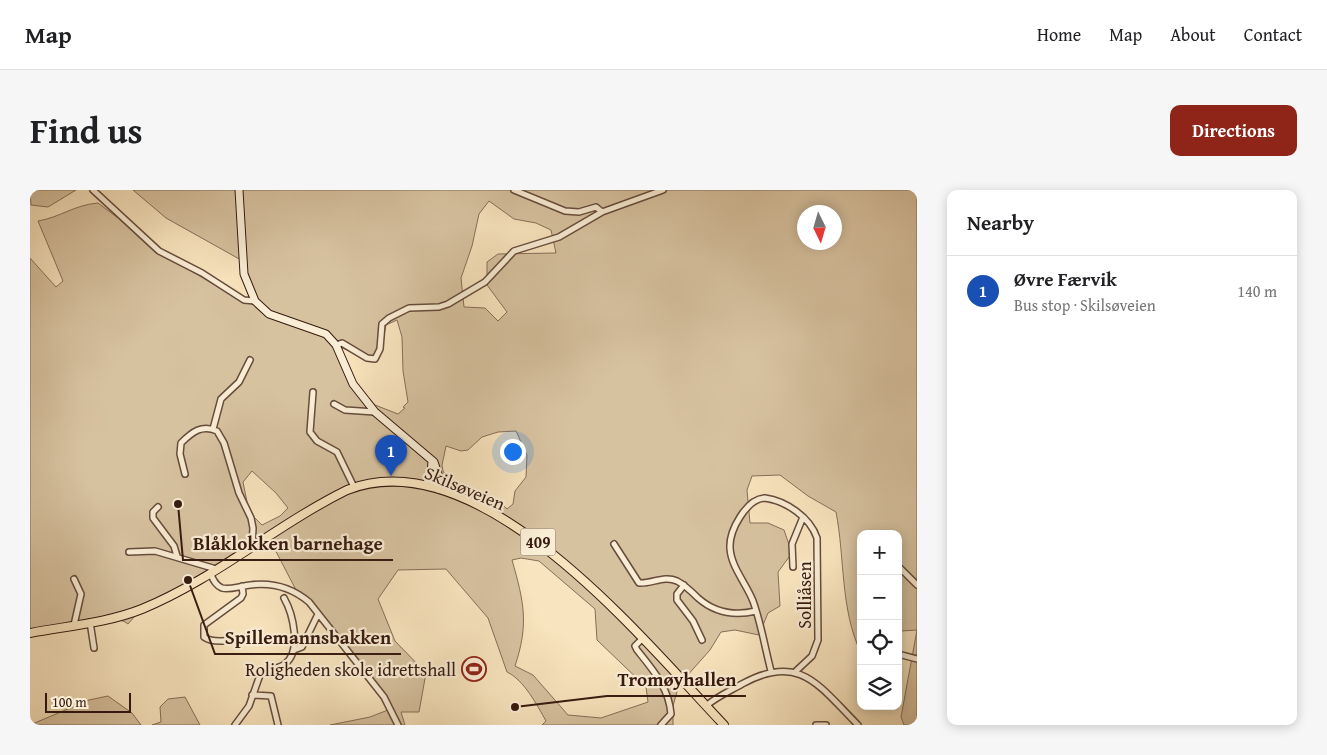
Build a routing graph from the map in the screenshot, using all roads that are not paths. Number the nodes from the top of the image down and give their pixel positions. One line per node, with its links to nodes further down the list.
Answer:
1 (93, 190): 6 (street)
2 (239, 190): 6 (main road)
3 (514, 190): 5 (street)
4 (663, 190): 5 (street)
5 (602, 212): 7 (street)
6 (255, 301): 7 (main road)
7 (336, 345): 11 (main road)
8 (250, 360): 12 (street)
9 (313, 392): 16 (street)
10 (334, 404): 11 (street)
11 (375, 412): 13 (main road)
12 (213, 429): 14 (street); 21 (street)
13 (431, 458): 15 (main road); 17 (main road)
14 (186, 474)
15 (426, 485): 16 (main road, Skilsøveien / 409); 17 (main road, Skilsøveien / 409)
16 (354, 487): 21 (main road, Skilsøveien / 409)
17 (438, 489): 38 (main road, Skilsøveien / 409)
18 (158, 506): 23 (street)
19 (803, 517): 24 (street, Solliåsen); 32 (street, Solliåsen); 44 (street, Solliåsen)
20 (614, 544): 28 (street)
21 (252, 547): 26 (main road, Skilsøveien / 409)
22 (129, 552): 23 (street)
23 (177, 556): 26 (street)
24 (793, 566)
25 (902, 570): 29 (street)
26 (213, 571): 30 (street); 34 (main road, Skilsøveien / 409)
27 (74, 579): 35 (street)
28 (684, 585): 32 (street); 39 (street)
29 (917, 585)
30 (242, 586): 33 (street); 37 (street)
31 (284, 598): 41 (street)
32 (756, 611): 45 (street, Solliåsen)
33 (318, 614): 41 (street); 50 (street)
34 (90, 622): 35 (main road, Skilsøveien / 409); 40 (street)
35 (74, 625): 36 (main road, Skilsøveien / 409)
36 (30, 633)
37 (260, 633)
38 (642, 639): 47 (main road, Skilsøveien / 409); 51 (street)
39 (702, 640)
40 (94, 648)
41 (294, 650): 46 (street)
42 (902, 655): 43 (street)
43 (917, 659)
44 (796, 671): 45 (street); 55 (street)
45 (771, 672): 47 (street)
46 (252, 695): 48 (street); 49 (street)
47 (706, 706): 52 (main road, Skilsøveien / 409)
48 (235, 725)
49 (278, 725)
50 (398, 725)
51 (661, 725)
52 (724, 725)
53 (816, 725): 54 (street)
54 (826, 725)
55 (858, 725)

